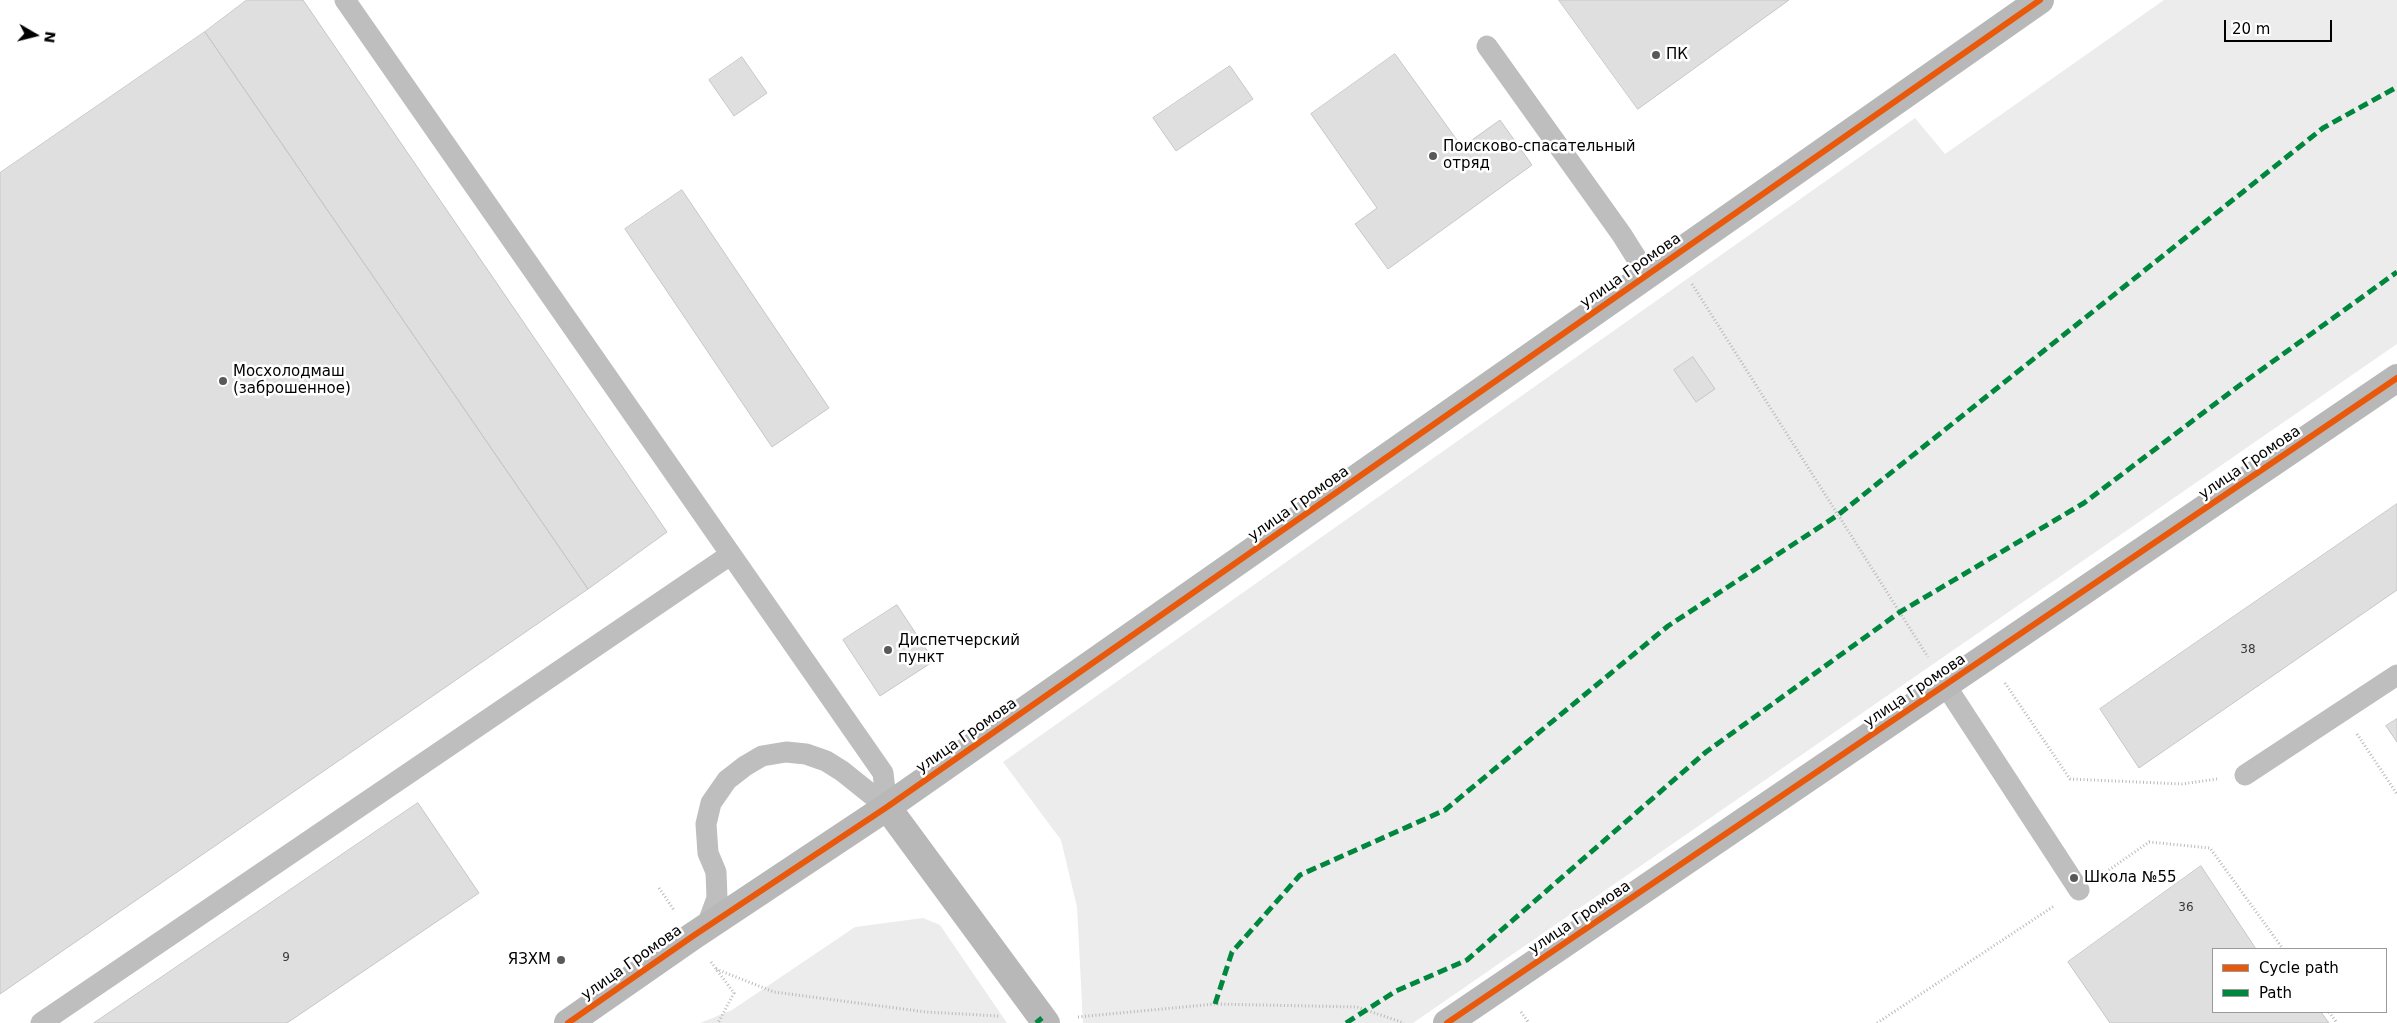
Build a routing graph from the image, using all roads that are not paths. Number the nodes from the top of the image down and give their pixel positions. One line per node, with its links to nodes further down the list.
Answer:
1 (345, 0): 6 (lane)
2 (2040, 0): 4 (street, улица Громова)
3 (1487, 46): 4 (lane)
4 (1647, 275): 10 (street, улица Громова)
5 (2397, 378): 8 (street, улица Громова)
6 (730, 555): 10 (lane); 13 (lane)
7 (2397, 675): 9 (lane)
8 (1946, 686): 11 (lane); 16 (street, улица Громова)
9 (2245, 775)
10 (887, 807): 12 (street, улица Громова); 12 (lane); 15 (street)
11 (2079, 890)
12 (706, 928): 14 (street, улица Громова)
13 (41, 1023)
14 (568, 1023)
15 (1046, 1023)
16 (1446, 1023)

